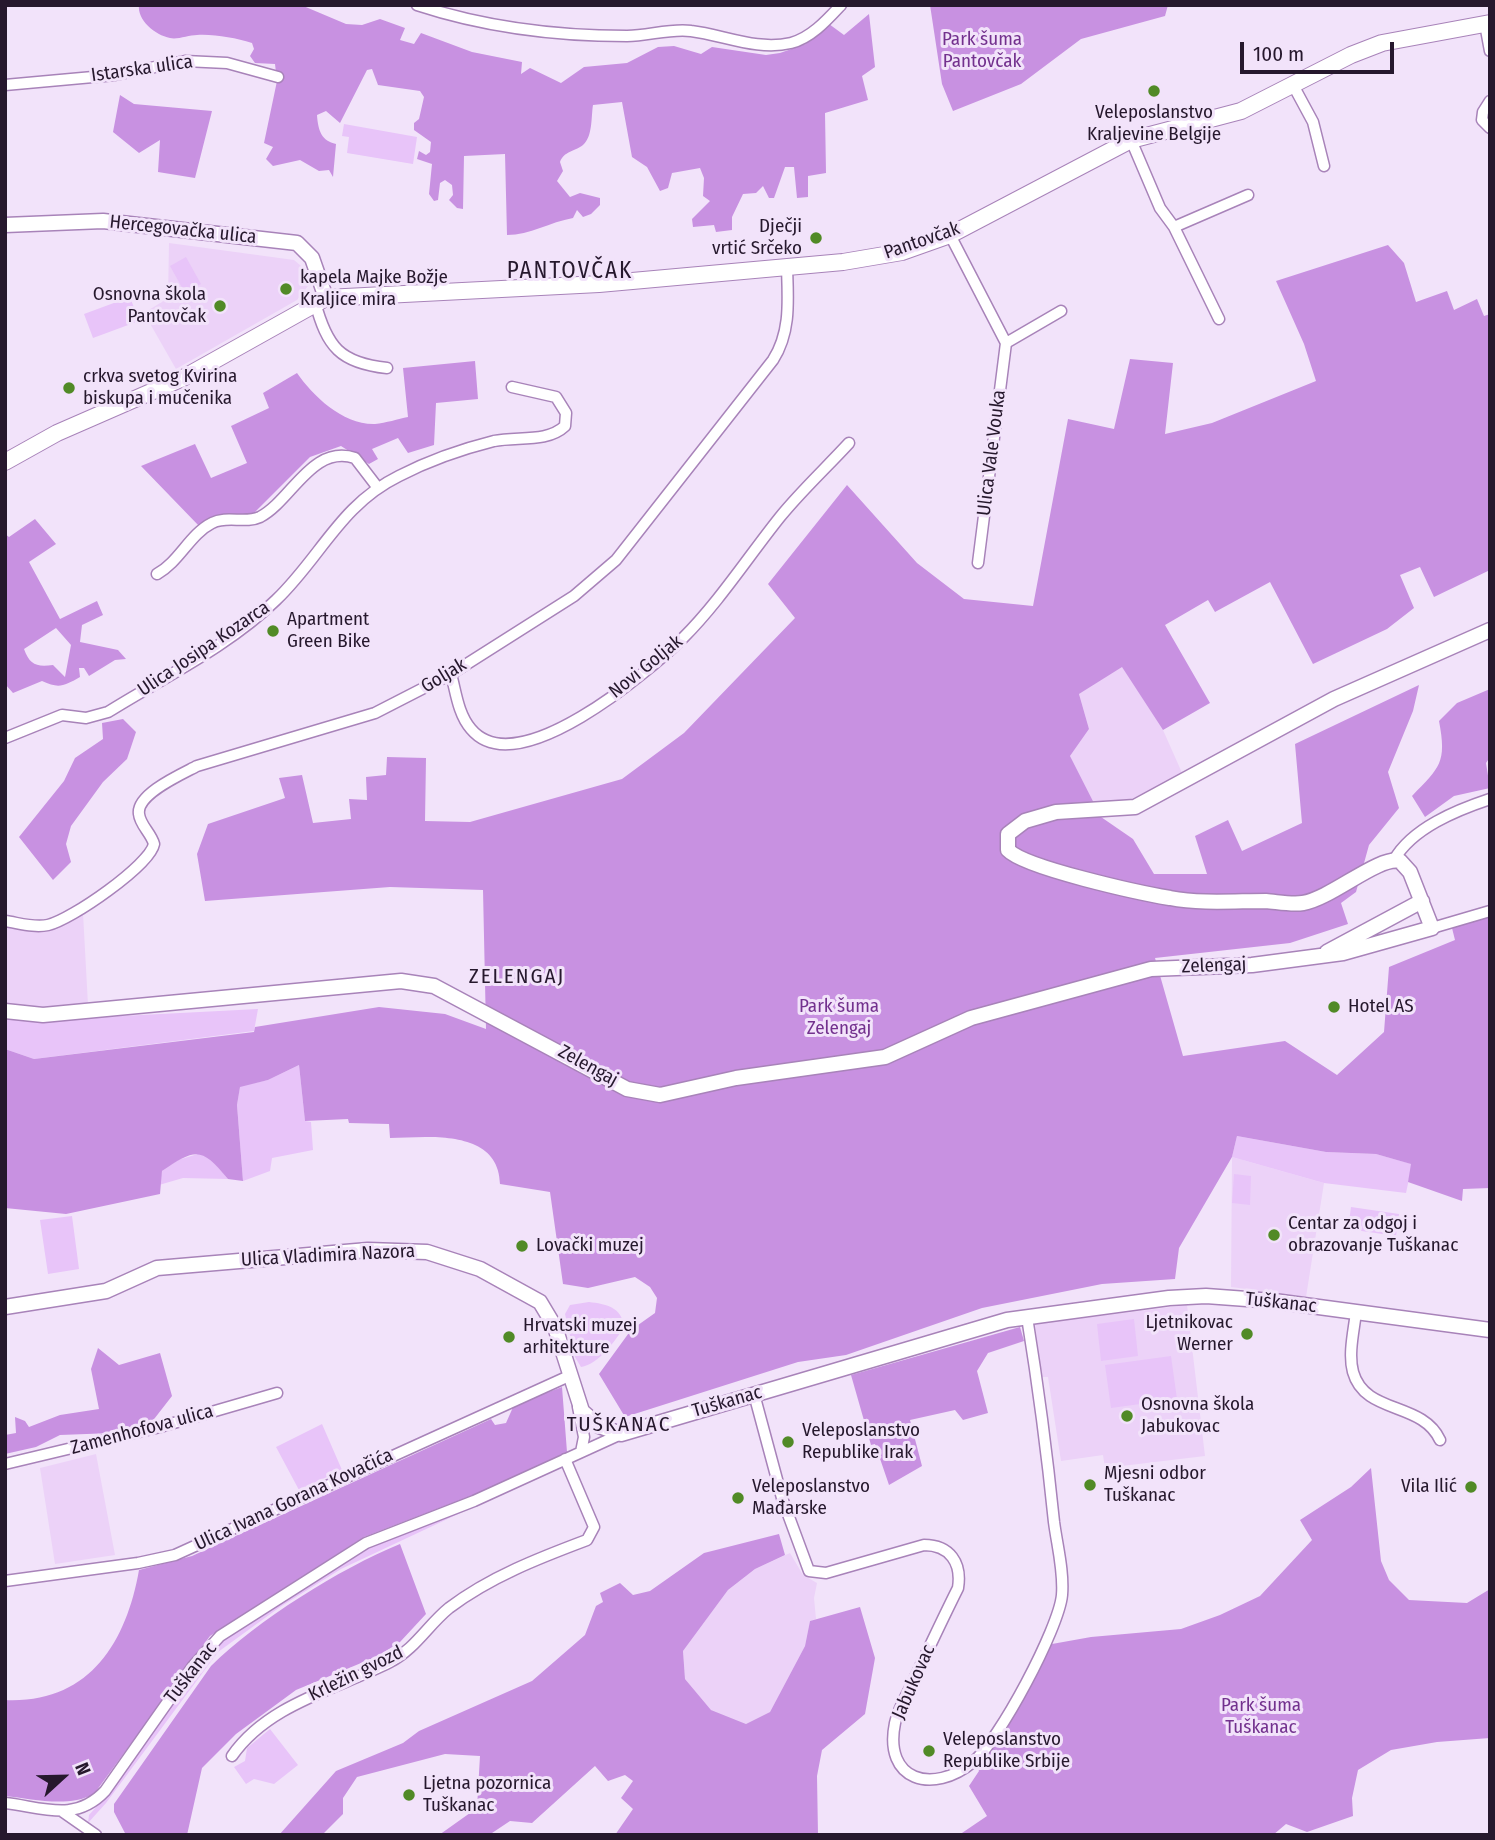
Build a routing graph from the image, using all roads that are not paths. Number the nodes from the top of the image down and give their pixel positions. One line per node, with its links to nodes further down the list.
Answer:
1 (417, 5): 2 (street)
2 (841, 5)
3 (1487, 23): 4 (street); 7 (main road, Pantovčak)
4 (1490, 51)
5 (278, 77): 6 (street, Istarska ulica)
6 (5, 85)
7 (1293, 85): 10 (main road, Pantovčak); 11 (street)
8 (1490, 102): 9 (street)
9 (1490, 128)
10 (1131, 140): 14 (street); 15 (main road, Pantovčak)
11 (1324, 166)
12 (1248, 195): 14 (street)
13 (5, 225): 17 (street, Hercegovačka ulica)
14 (1174, 227): 19 (street)
15 (950, 235): 16 (main road, Pantovčak); 20 (street)
16 (787, 268): 17 (main road, Pantovčak); 29 (street, Goljak)
17 (320, 300): 21 (street); 24 (main road, Pantovčak)
18 (1060, 311): 20 (street)
19 (1219, 319)
20 (1006, 343): 26 (street, Ulica Vale Vouka)
21 (387, 368)
22 (512, 387): 25 (street, Ulica Josipa Kozarca)
23 (849, 443): 29 (street, Novi Goljak)
24 (5, 462)
25 (378, 488): 27 (street); 30 (street, Ulica Josipa Kozarca)
26 (978, 563)
27 (157, 573)
28 (1490, 630): 32 (street)
29 (451, 674): 35 (street, Goljak)
30 (5, 738)
31 (1490, 799): 32 (street)
32 (1394, 860): 33 (street)
33 (1422, 901): 36 (street); 37 (street)
34 (1490, 911): 36 (street)
35 (5, 921)
36 (1432, 928): 37 (street, Zelengaj)
37 (1321, 956): 38 (street, Zelengaj)
38 (5, 1011)
39 (5, 1307): 43 (street, Ulica Vladimira Nazora)
40 (1356, 1312): 41 (street, Tuškanac); 42 (street, Tuškanac); 48 (street)
41 (1027, 1317): 45 (street, Tuškanac); 45 (street, Jabukovac)
42 (1490, 1330)
43 (569, 1376): 46 (street, Ulica Vladimira Nazora); 52 (street, Ulica Ivana Gorana Kovačića)
44 (277, 1393): 51 (street, Zamenhofova ulica)
45 (754, 1394): 47 (street, Tuškanac)
46 (576, 1401): 47 (street); 49 (street, Ulica Vladimira Nazora)
47 (621, 1434): 49 (street, Tuškanac)
48 (1440, 1440)
49 (581, 1452): 50 (street, Tuškanac)
50 (565, 1459): 53 (street, Krležin gvozd); 55 (street, Tuškanac)
51 (5, 1464)
52 (5, 1581)
53 (232, 1756)
54 (5, 1803): 55 (street)
55 (63, 1812): 56 (street)
56 (96, 1835)

